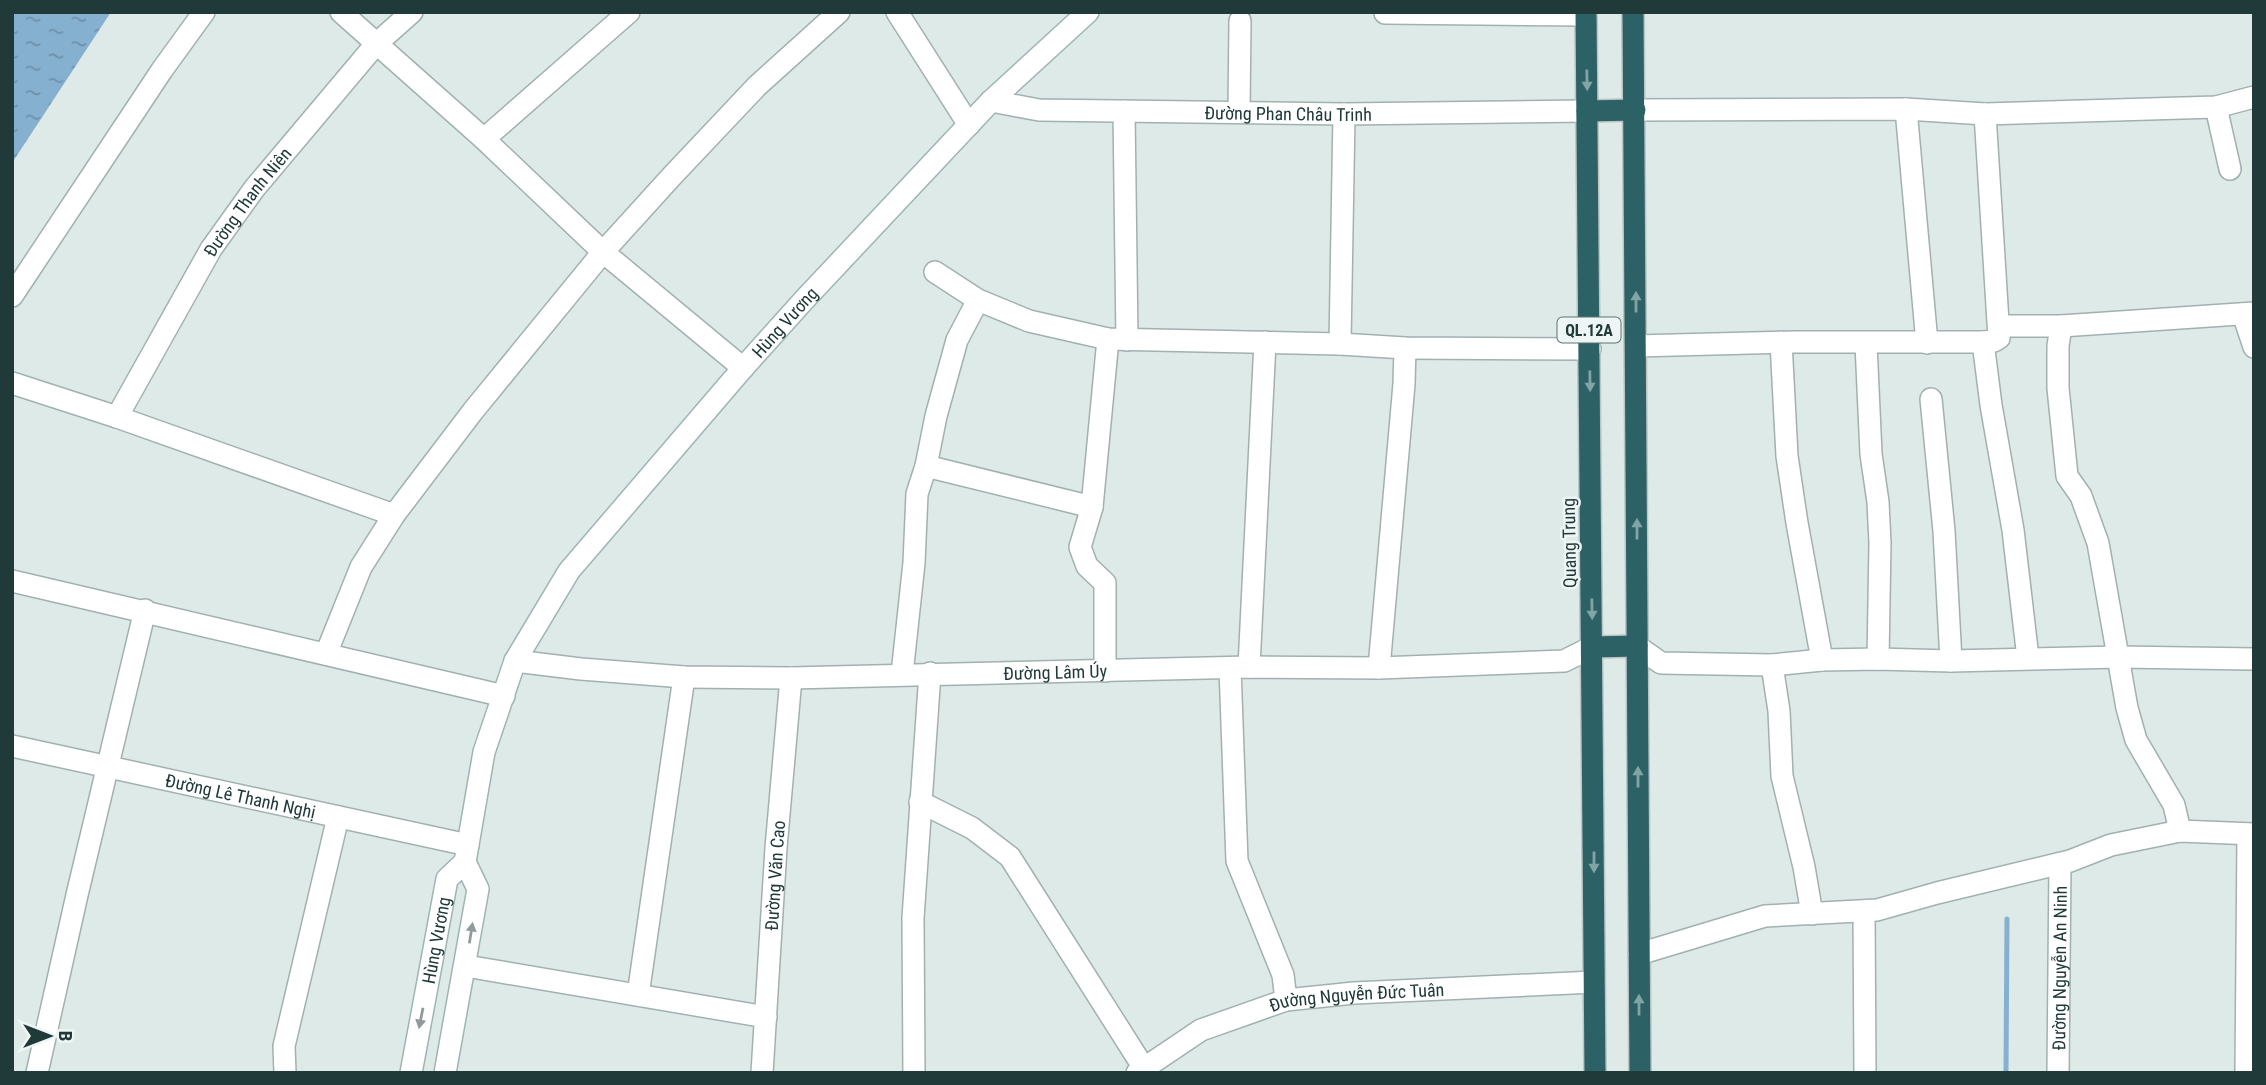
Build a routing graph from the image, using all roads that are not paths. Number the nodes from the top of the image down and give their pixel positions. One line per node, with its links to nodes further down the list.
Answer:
1 (204, 12): 28 (street)
2 (341, 12): 12 (street)
3 (412, 12): 12 (street, Đường Thanh Niên)
4 (629, 12): 24 (street)
5 (839, 12): 26 (street)
6 (897, 12): 23 (street)
7 (1088, 12): 14 (street, Hùng Vương)
8 (1633, 12): 17 (highway, QL.12A)
9 (1385, 13): 10 (street)
10 (1586, 13): 20 (highway, Quang Trung / QL.12A, one-way to 20)
11 (1240, 21): 19 (street)
12 (376, 44): 24 (street); 47 (street, Đường Thanh Niên)
13 (2254, 97): 15 (street)
14 (991, 101): 18 (street, Đường Phan Châu Trinh); 23 (street, Hùng Vương)
15 (2216, 107): 22 (street); 25 (street)
16 (1906, 109): 17 (street); 22 (street); 37 (street)
17 (1635, 110): 20 (highway); 40 (highway, QL.12A, one-way to 17)
18 (1124, 111): 19 (street, Đường Phan Châu Trinh); 33 (street)
19 (1239, 111): 21 (street, Đường Phan Châu Trinh)
20 (1587, 111): 21 (street, Đường Phan Châu Trinh); 43 (highway, Quang Trung / QL.12A)
21 (1343, 114): 38 (street)
22 (1984, 114): 31 (street)
23 (969, 125): 44 (street, Hùng Vương)
24 (484, 139): 26 (street)
25 (2230, 169)
26 (603, 252): 44 (street); 50 (street)
27 (934, 272): 29 (street)
28 (12, 296)
29 (978, 300): 33 (street); 48 (street)
30 (2249, 313): 32 (street); 41 (street)
31 (1999, 326): 32 (street); 36 (street)
32 (2061, 326): 56 (street)
33 (1118, 340): 34 (street); 49 (street)
34 (1265, 342): 38 (street); 64 (street)
35 (1781, 342): 39 (street); 40 (street); 60 (street)
36 (1983, 342): 37 (street); 57 (street)
37 (1927, 343): 39 (street)
38 (1340, 344): 42 (street)
39 (1866, 344): 58 (street)
40 (1636, 346): 53 (highway, QL.12A, one-way to 40)
41 (2254, 347)
42 (1405, 348): 43 (street); 65 (street)
43 (1590, 349): 54 (highway, Quang Trung / QL.12A, one-way to 54)
44 (743, 368): 61 (street, Hùng Vương)
45 (12, 383): 47 (street)
46 (1931, 398): 62 (street)
47 (117, 417): 50 (street)
48 (926, 466): 49 (street); 68 (street)
49 (1092, 507): 66 (street)
50 (394, 515): 55 (street)
51 (12, 581): 52 (street)
52 (145, 610): 55 (street); 73 (street)
53 (1637, 646): 54 (highway); 63 (street); 82 (highway, QL.12A, one-way to 53)
54 (1592, 647): 65 (street, Đường Lâm Úy); 84 (highway, Quang Trung / QL.12A, one-way to 84)
55 (327, 654): 71 (street)
56 (2119, 657): 57 (street); 59 (street); 76 (street)
57 (2028, 658): 62 (street)
58 (1878, 659): 60 (street); 62 (street)
59 (2254, 659)
60 (1822, 660): 63 (street)
61 (515, 661): 69 (street, Đường Lâm Úy); 71 (street, Hùng Vương)
62 (1951, 662)
63 (1772, 665): 81 (street)
64 (1240, 668): 65 (street, Đường Lâm Úy); 66 (street, Đường Lâm Úy); 86 (street)
65 (1379, 668)
66 (1105, 671): 67 (street, Đường Lâm Úy)
67 (930, 673): 68 (street, Đường Lâm Úy); 74 (street)
68 (902, 674): 70 (street, Đường Lâm Úy)
69 (684, 677): 70 (street, Đường Lâm Úy); 85 (street)
70 (791, 678): 87 (street, Đường Văn Cao)
71 (503, 696): 78 (street, Hùng Vương)
72 (12, 746): 73 (street, Đường Lê Thanh Nghị)
73 (108, 767): 75 (street, Đường Lê Thanh Nghị); 89 (street)
74 (920, 802): 88 (street); 94 (street)
75 (338, 817): 78 (street, Đường Lê Thanh Nghị); 90 (street)
76 (2180, 831): 77 (street); 79 (street)
77 (2251, 834): 99 (street)
78 (467, 854): 83 (street, Hùng Vương, one-way to 78); 91 (street, Hùng Vương, one-way to 91)
79 (2060, 864): 80 (street); 98 (street, Đường Nguyễn An Ninh)
80 (1864, 911): 81 (street); 97 (street)
81 (1812, 914): 82 (street)
82 (1639, 954): 96 (highway, QL.12A, one-way to 82)
83 (466, 966): 85 (street); 92 (street, Hùng Vương)
84 (1594, 982): 86 (street, Đường Nguyễn Đức Tuân); 95 (highway, Quang Trung / QL.12A)
85 (638, 996): 87 (street)
86 (1286, 1000): 88 (street, Đường Nguyễn Đức Tuân)
87 (766, 1017): 93 (street, Đường Văn Cao)
88 (1143, 1071)
89 (37, 1073)
90 (285, 1073)
91 (411, 1073)
92 (445, 1073)
93 (762, 1073)
94 (914, 1073)
95 (1595, 1073)
96 (1640, 1073)
97 (1865, 1073)
98 (2058, 1073)
99 (2246, 1073)

